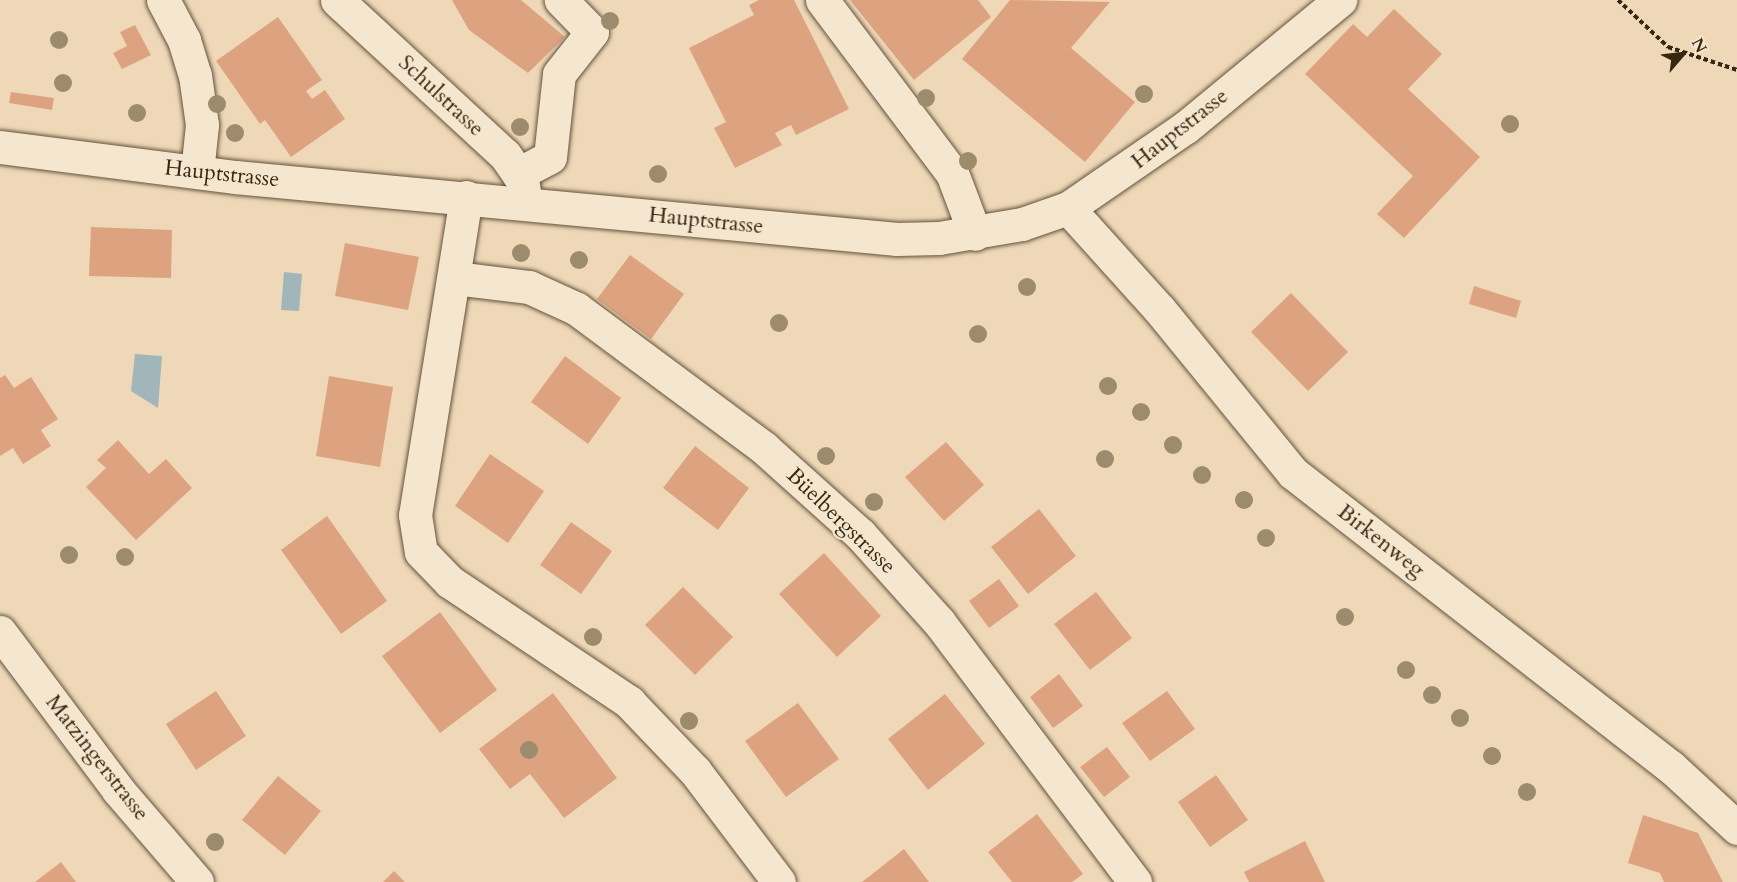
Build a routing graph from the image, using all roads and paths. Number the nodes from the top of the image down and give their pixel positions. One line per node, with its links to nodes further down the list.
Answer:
1 (163, 0): 9 (street)
2 (337, 0): 10 (street, Schulstrasse)
3 (561, 0): 10 (street)
4 (822, 0): 13 (street)
5 (1340, 0): 12 (street, Hauptstrasse)
6 (1618, 0): 7 (path)
7 (1737, 70)
8 (0, 147): 9 (street, Hauptstrasse)
9 (197, 172): 11 (street, Hauptstrasse)
10 (522, 189): 11 (street, Hauptstrasse); 13 (street, Hauptstrasse)
11 (466, 197): 14 (street)
12 (1068, 208): 13 (street, Hauptstrasse); 16 (street, Birkenweg)
13 (975, 234)
14 (454, 278): 18 (street); 19 (street, Büelbergstrasse)
15 (0, 632): 17 (street, Matzingerstrasse)
16 (1737, 828)
17 (197, 882)
18 (779, 882)
19 (1135, 882)

